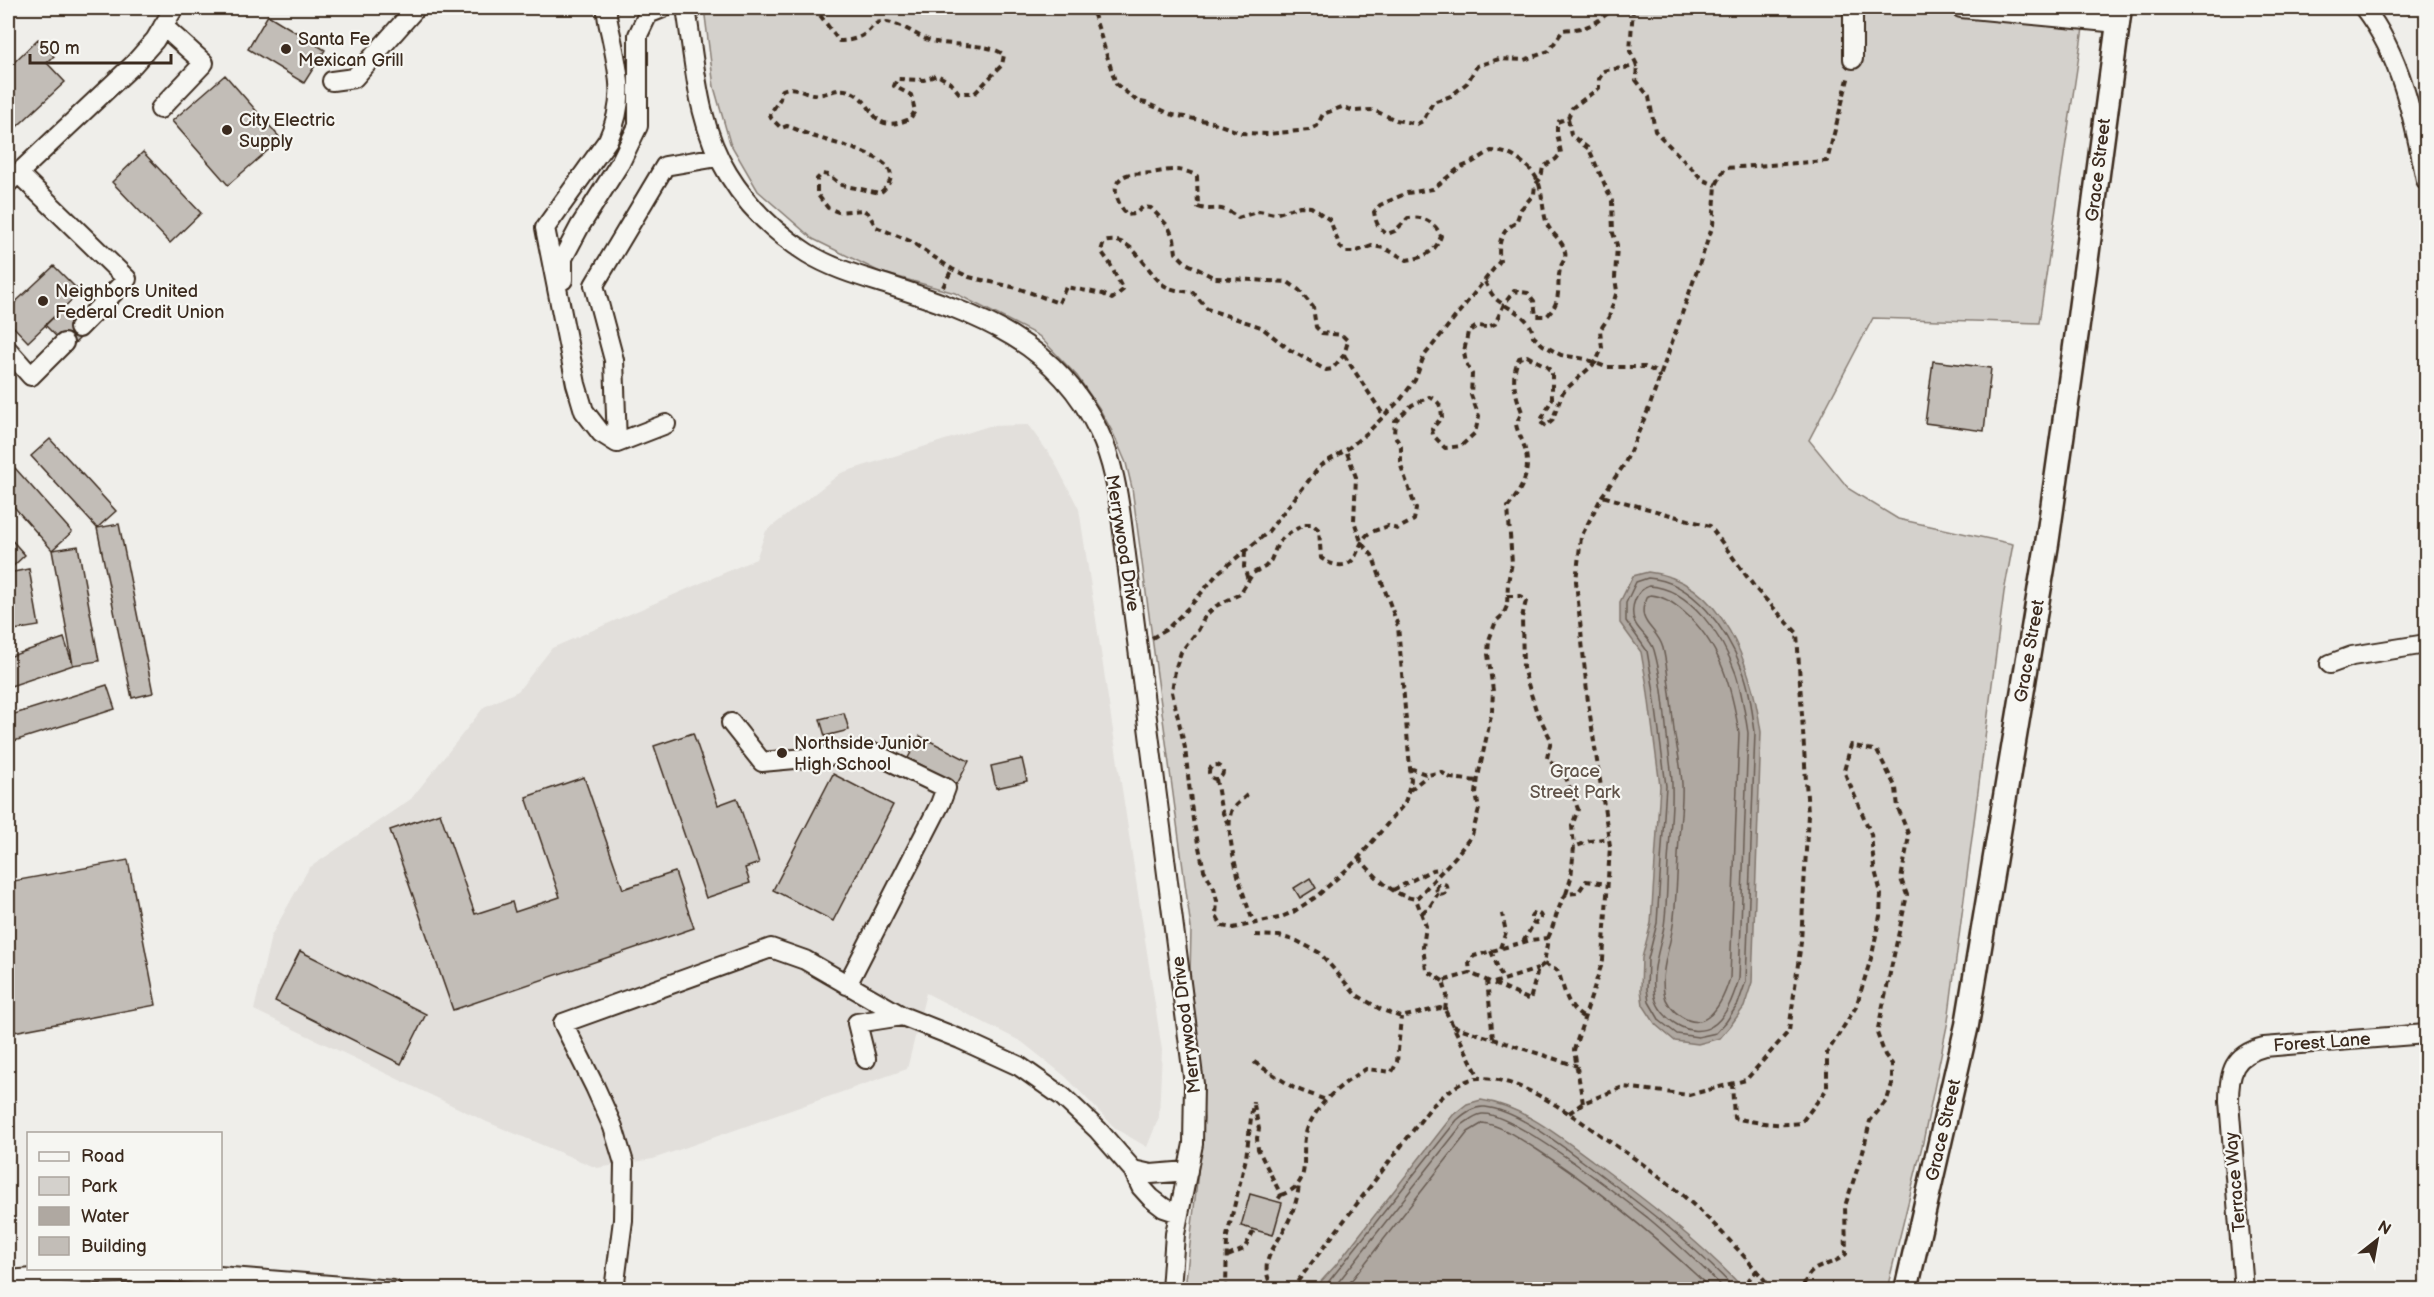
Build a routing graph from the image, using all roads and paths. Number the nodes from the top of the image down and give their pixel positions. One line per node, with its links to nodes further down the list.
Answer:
1 (174, 8): 18 (street)
2 (416, 8): 21 (street)
3 (606, 8): 31 (street)
4 (663, 8): 31 (street)
5 (686, 8): 24 (street, Merrywood Drive)
6 (791, 8): 35 (path)
7 (961, 8): 8 (path)
8 (968, 8)
9 (1035, 8): 10 (path)
10 (1072, 8)
11 (1084, 8): 12 (path)
12 (1618, 8)
13 (1632, 8): 20 (path)
14 (1852, 8): 19 (street)
15 (1961, 8): 17 (street)
16 (2364, 8): 26 (street)
17 (2119, 15): 119 (main road, Grace Street)
18 (163, 26): 22 (street); 25 (street)
19 (1853, 59): 28 (path)
20 (1637, 64): 23 (path); 28 (path)
21 (332, 81)
22 (160, 109)
23 (1568, 118): 27 (path); 36 (path)
24 (718, 157): 40 (street); 47 (street, Merrywood Drive)
25 (13, 178): 32 (street)
26 (2427, 180)
27 (1538, 181): 29 (path); 30 (path); 35 (path)
28 (1716, 185): 37 (path)
29 (1485, 282): 30 (path); 38 (path)
30 (1504, 304): 36 (path); 43 (path)
31 (563, 317): 40 (street)
32 (79, 328)
33 (64, 344): 34 (street)
34 (8, 350)
35 (1344, 355): 38 (path)
36 (1596, 362): 37 (path); 46 (path)
37 (1660, 379): 42 (path)
38 (1384, 416): 41 (path)
39 (666, 423): 40 (street)
40 (617, 443)
41 (1346, 450): 43 (path); 44 (path)
42 (1602, 496): 58 (path); 96 (path)
43 (1362, 544): 45 (path); 51 (path)
44 (1245, 551): 45 (path); 47 (path)
45 (1249, 581): 70 (path)
46 (1507, 596): 54 (path); 59 (path)
47 (1138, 644): 101 (street, Merrywood Drive)
48 (2427, 644): 49 (street)
49 (2330, 664)
50 (731, 723): 83 (street)
51 (1410, 768): 52 (path); 55 (path)
52 (1428, 775): 54 (path); 55 (path)
53 (1216, 779): 57 (path)
54 (1477, 781): 61 (path)
55 (1409, 791): 60 (path)
56 (1247, 795): 57 (path)
57 (1229, 825): 70 (path)
58 (1609, 838): 59 (path); 62 (path)
59 (1574, 847): 65 (path)
60 (1359, 858): 63 (path); 70 (path)
61 (1441, 869): 63 (path); 66 (path)
62 (1607, 884): 65 (path); 87 (path)
63 (1393, 890): 66 (path)
64 (1438, 893): 67 (path)
65 (1566, 894): 72 (path)
66 (1416, 899): 67 (path)
67 (1422, 913): 81 (path)
68 (1502, 914): 74 (path)
69 (1534, 922): 73 (path)
70 (1254, 923)
71 (1255, 935): 86 (path)
72 (1548, 938): 73 (path); 76 (path)
73 (1523, 943): 74 (path)
74 (1500, 948): 75 (path)
75 (1491, 950): 78 (path); 80 (path)
76 (1544, 964): 77 (path); 87 (path)
77 (1538, 969): 80 (path); 82 (path)
78 (1470, 973): 79 (path); 81 (path)
79 (1487, 980): 82 (path); 90 (path)
80 (1503, 980): 82 (path)
81 (1443, 981): 84 (path)
82 (1493, 983)
83 (848, 985): 85 (street); 111 (street)
84 (1445, 1010): 86 (path); 88 (path)
85 (902, 1016): 91 (street); 100 (street)
86 (1401, 1017): 97 (path)
87 (1585, 1018): 93 (path)
88 (1452, 1026): 90 (path); 95 (path)
89 (2427, 1034): 94 (street, Forest Lane)
90 (1493, 1039): 93 (path)
91 (866, 1059)
92 (1254, 1062): 97 (path)
93 (1577, 1066): 98 (path)
94 (2231, 1074): 120 (street, Terrace Way)
95 (1479, 1077): 99 (path); 115 (path)
96 (1732, 1083): 98 (path); 118 (path)
97 (1326, 1100): 102 (path)
98 (1583, 1103): 99 (path)
99 (1569, 1113): 108 (path)
100 (1133, 1170): 101 (street); 105 (street)
101 (1188, 1171): 105 (street, Merrywood Drive)
102 (1299, 1182): 103 (path); 114 (path)
103 (1281, 1195): 104 (path); 107 (path)
104 (1277, 1201)
105 (1179, 1213): 112 (street, Merrywood Drive)
106 (1254, 1230): 107 (path)
107 (1228, 1256): 113 (path)
108 (1757, 1270): 116 (path); 117 (path)
109 (8, 1280): 110 (street)
110 (393, 1290)
111 (614, 1290)
112 (1171, 1290)
113 (1226, 1290)
114 (1274, 1290)
115 (1291, 1290)
116 (1740, 1290)
117 (1773, 1290)
118 (1802, 1290)
119 (1906, 1290)
120 (2244, 1290)

